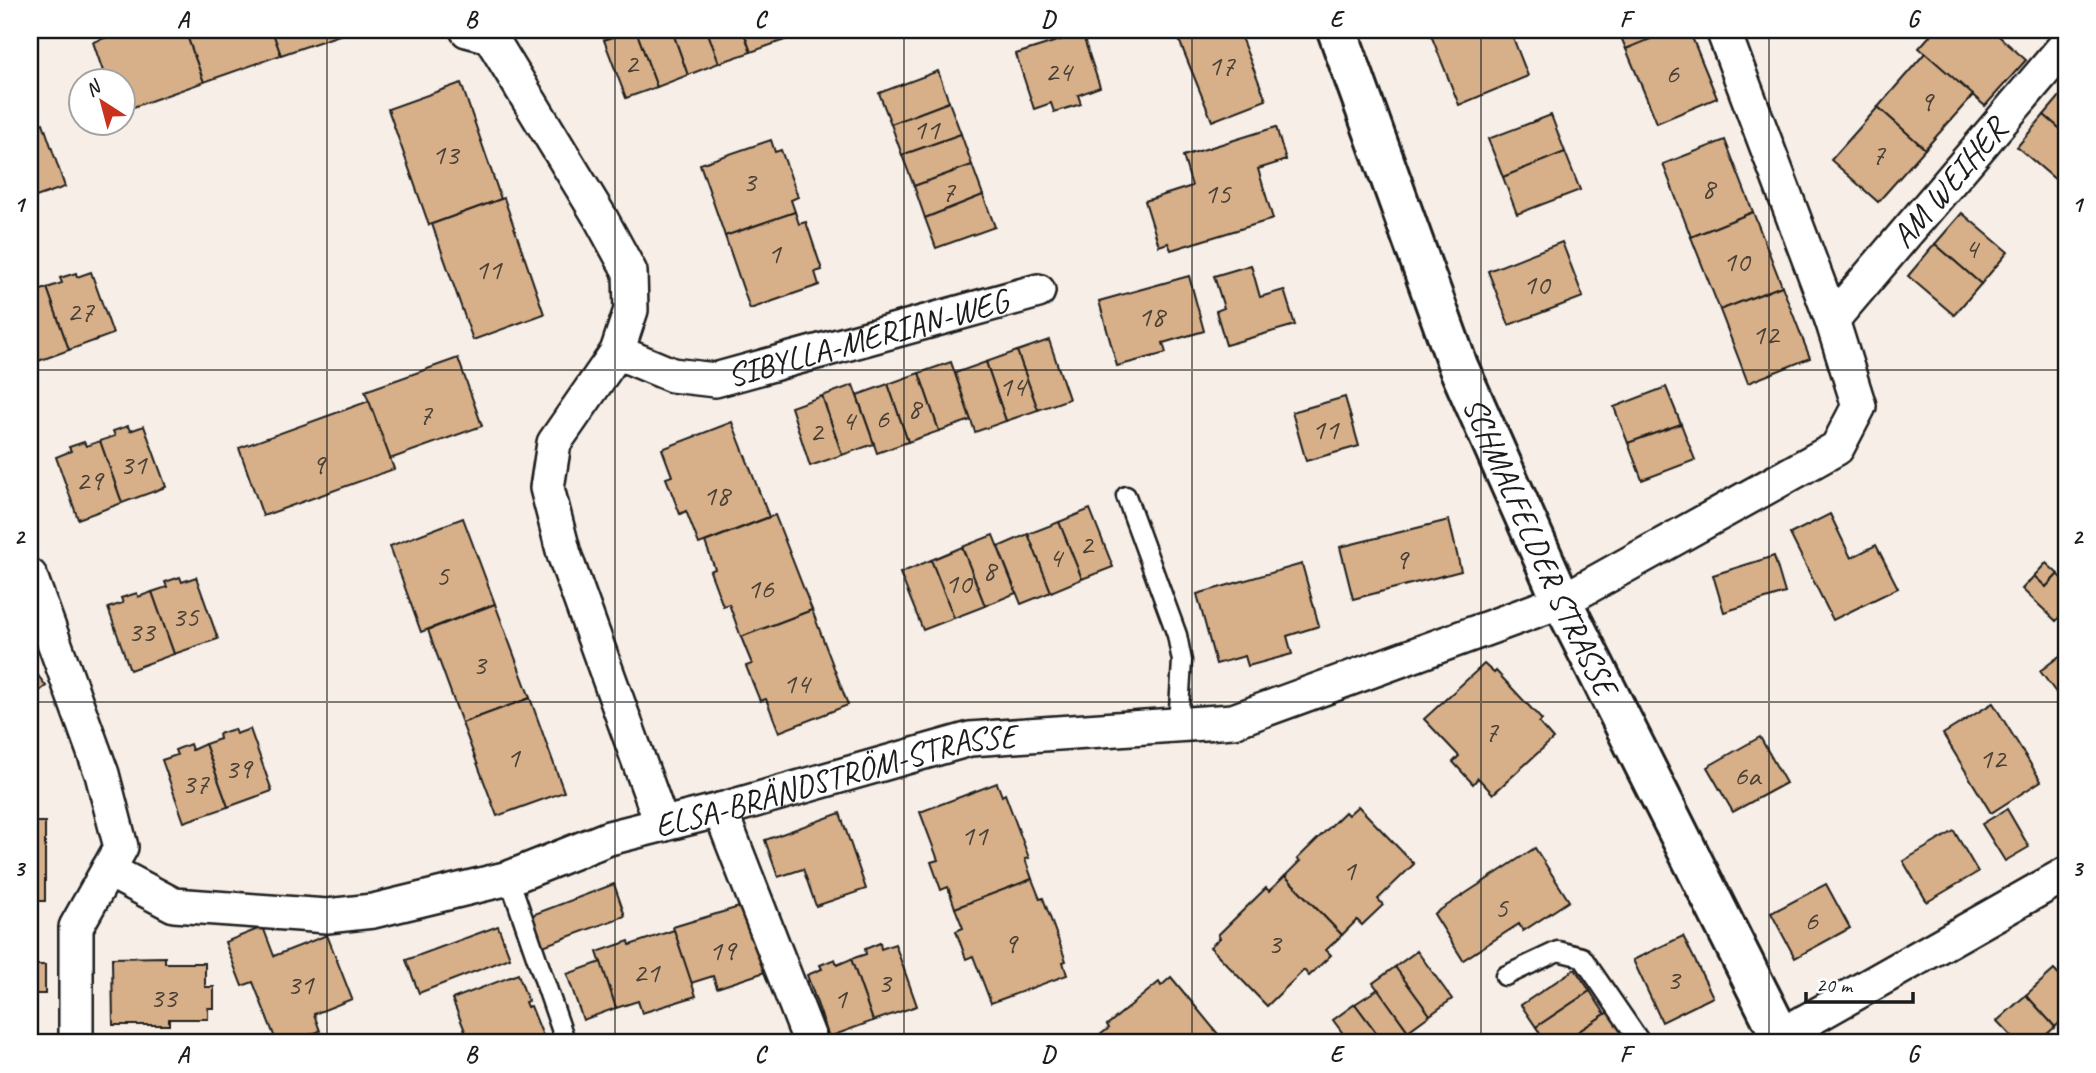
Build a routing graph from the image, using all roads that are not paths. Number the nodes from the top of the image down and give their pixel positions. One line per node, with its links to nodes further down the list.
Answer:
1 (1338, 30): 11 (main road, SCHMALFELDER STRASSE)
2 (1723, 30): 7 (street, ELSA-BRÄNDSTRÖM-STRASSE)
3 (2061, 30): 5 (street, AM WEIHER)
4 (488, 32): 8 (street)
5 (2066, 43): 7 (street, AM WEIHER)
6 (1038, 291): 8 (street, SIBYLLA-MERIAN-WEG)
7 (1832, 320): 11 (street, ELSA-BRÄNDSTRÖM-STRASSE)
8 (617, 352): 14 (street)
9 (1126, 496): 12 (lane)
10 (30, 576): 15 (street)
11 (1562, 601): 12 (street, ELSA-BRÄNDSTRÖM-STRASSE); 19 (main road, SCHMALFELDER STRASSE)
12 (1178, 725): 13 (street, ELSA-BRÄNDSTRÖM-STRASSE)
13 (720, 810): 14 (street, ELSA-BRÄNDSTRÖM-STRASSE); 22 (street)
14 (662, 825): 17 (street, ELSA-BRÄNDSTRÖM-STRASSE)
15 (108, 870): 17 (street, ELSA-BRÄNDSTRÖM-STRASSE); 20 (street)
16 (2066, 874): 19 (street)
17 (509, 878): 21 (lane)
18 (1505, 976): 23 (lane)
19 (1779, 1041)
20 (76, 1043)
21 (566, 1043)
22 (811, 1043)
23 (1641, 1043)

